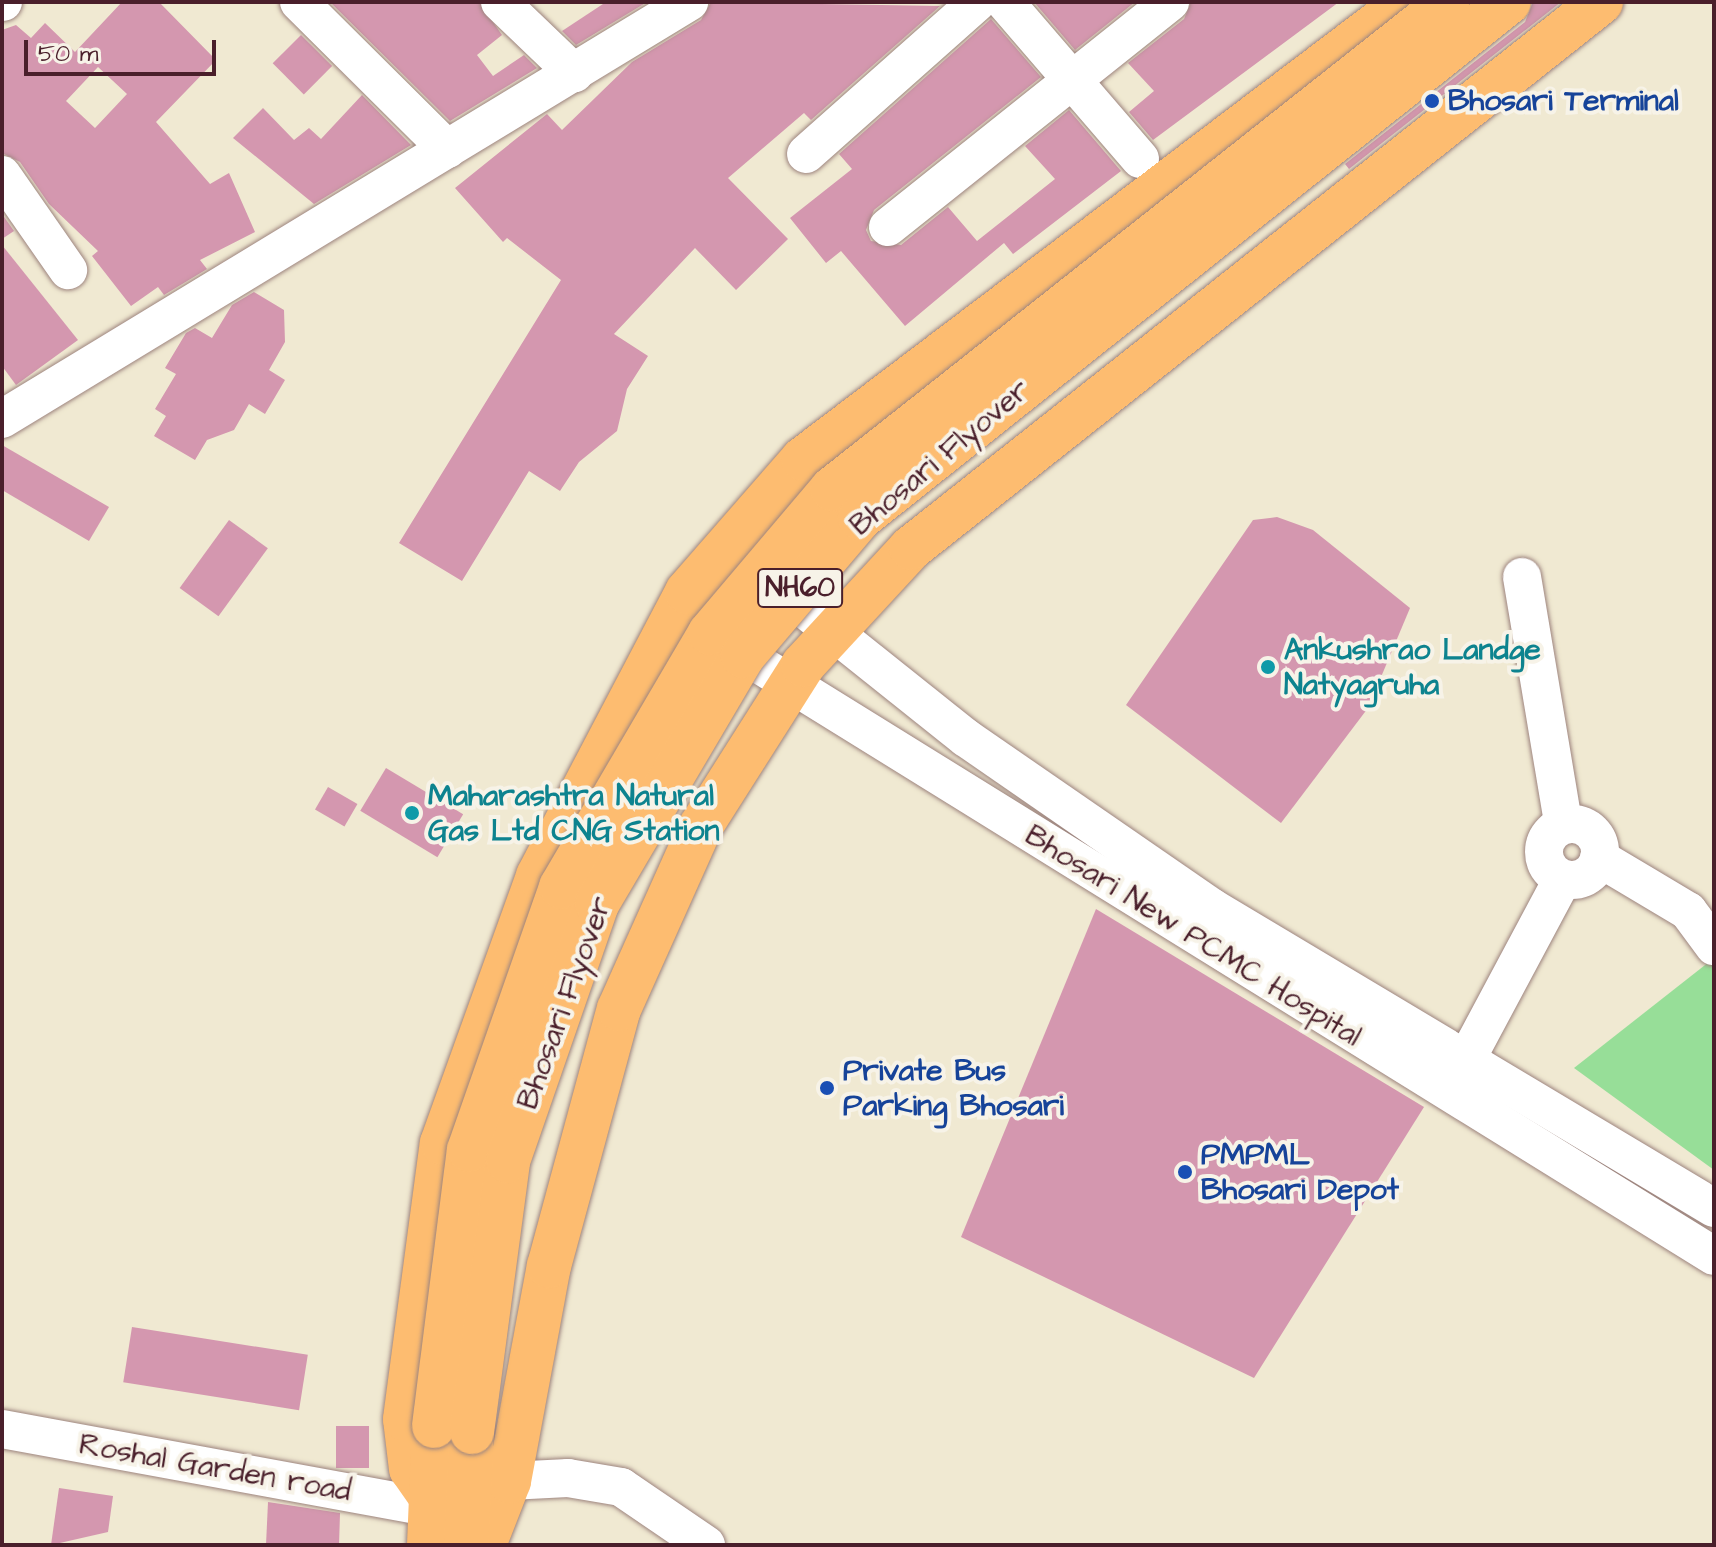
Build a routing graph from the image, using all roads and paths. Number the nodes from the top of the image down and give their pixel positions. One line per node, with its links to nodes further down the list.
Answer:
1 (299, 2): 13 (street)
2 (500, 2): 11 (street)
3 (689, 2): 11 (street)
4 (977, 2): 14 (street)
5 (1005, 2): 12 (street)
6 (1170, 2): 12 (street)
7 (1406, 2): 16 (main road)
8 (1448, 2): 34 (main road, Bhosari Flyover / NH60, bridge)
9 (1509, 2): 34 (main road, Bhosari Flyover / NH60, bridge)
10 (1601, 2): 19 (main road)
11 (574, 73): 13 (street)
12 (1070, 83): 16 (street); 17 (street)
13 (447, 149): 20 (street)
14 (806, 154)
15 (2, 175): 18 (street)
16 (1149, 176): 19 (main road); 21 (main road)
17 (888, 227)
18 (68, 270)
19 (1236, 291): 24 (main road)
20 (2, 419)
21 (722, 544): 23 (main road); 24 (street, Bhosari New PCMC Hospital)
22 (1522, 577): 26 (street)
23 (676, 610): 25 (street, Bhosari New PCMC Hospital); 36 (main road)
24 (834, 631): 25 (main road); 30 (street, Bhosari New PCMC Hospital)
25 (789, 687): 32 (street, Bhosari New PCMC Hospital); 35 (main road)
26 (1563, 823): 27 (street); 28 (street)
27 (1599, 858): 28 (street); 29 (street)
28 (1562, 880): 30 (street)
29 (1714, 946)
30 (1466, 1060): 31 (street, Bhosari New PCMC Hospital)
31 (1714, 1208)
32 (1714, 1256)
33 (2, 1429): 36 (street, Roshal Garden road)
34 (453, 1429): 36 (main road, NH60); 37 (main road, NH60)
35 (509, 1481): 38 (main road); 39 (street)
36 (428, 1515)
37 (466, 1545)
38 (484, 1545)
39 (706, 1545)

